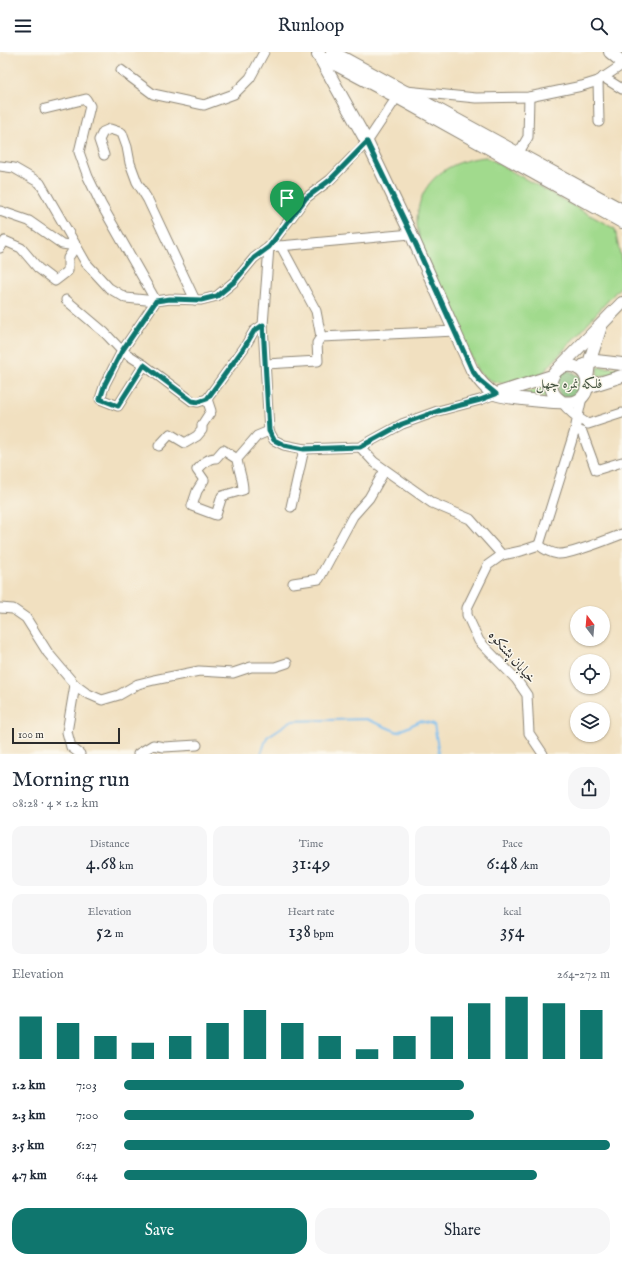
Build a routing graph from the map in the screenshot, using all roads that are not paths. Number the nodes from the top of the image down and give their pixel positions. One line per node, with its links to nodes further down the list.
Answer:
1 (264, 52): 6 (street)
2 (612, 52): 5 (main road)
3 (338, 53): 9 (main road)
4 (315, 54): 9 (main road); 13 (main road)
5 (622, 64): 7 (street)
6 (121, 70)
7 (601, 79): 8 (street); 10 (street); 12 (street)
8 (622, 89)
9 (400, 94): 10 (street); 13 (street); 14 (main road); 19 (main road)
10 (530, 96): 14 (street)
11 (45, 109): 27 (street)
12 (600, 122)
13 (367, 142): 20 (main road); 23 (street)
14 (518, 154): 17 (main road)
15 (104, 155): 26 (street)
16 (0, 166): 21 (street)
17 (622, 210)
18 (0, 211): 21 (street)
19 (622, 222)
20 (411, 234): 22 (street); 31 (main road)
21 (76, 246): 24 (street); 27 (street)
22 (281, 246): 23 (street); 32 (street)
23 (269, 247): 26 (street); 30 (street)
24 (0, 248)
25 (66, 300): 34 (street)
26 (195, 300): 27 (street)
27 (156, 301): 34 (street)
28 (622, 303): 29 (main road)
29 (603, 324): 33 (main road); 41 (main road)
30 (263, 325): 37 (street); 45 (street)
31 (456, 331): 32 (street); 44 (main road)
32 (321, 337): 37 (street)
33 (596, 340): 35 (main road); 36 (main road)
34 (122, 351): 39 (street); 39 (street)
35 (601, 361): 36 (main road); 38 (main road)
36 (589, 363): 40 (main road); 43 (main road)
37 (266, 364): 50 (street)
38 (622, 364)
39 (144, 365): 45 (street)
40 (576, 367): 41 (main road); 43 (main road)
41 (556, 372): 44 (main road); 46 (main road)
42 (622, 376): 43 (main road)
43 (585, 388): 46 (main road); 48 (street)
44 (496, 394): 46 (main road); 52 (street)
45 (207, 399): 51 (street)
46 (561, 402): 48 (street)
47 (622, 413): 48 (street)
48 (578, 419): 49 (street)
49 (575, 430): 55 (street); 59 (street)
50 (269, 431): 53 (street); 54 (street)
51 (159, 446)
52 (360, 447): 53 (street); 56 (street)
53 (304, 449): 57 (street)
54 (237, 459): 54 (street)
55 (622, 462)
56 (385, 470): 60 (street); 61 (street)
57 (291, 507)
58 (622, 534): 59 (street)
59 (539, 545): 60 (street, خیابان پشتکوه)
60 (502, 555): 68 (street, خیابان پشتکوه)
61 (293, 582)
62 (0, 608): 64 (street)
63 (287, 663): 64 (street)
64 (75, 685): 66 (street)
65 (197, 745): 67 (street)
66 (80, 754)
67 (138, 754)
68 (543, 754)

